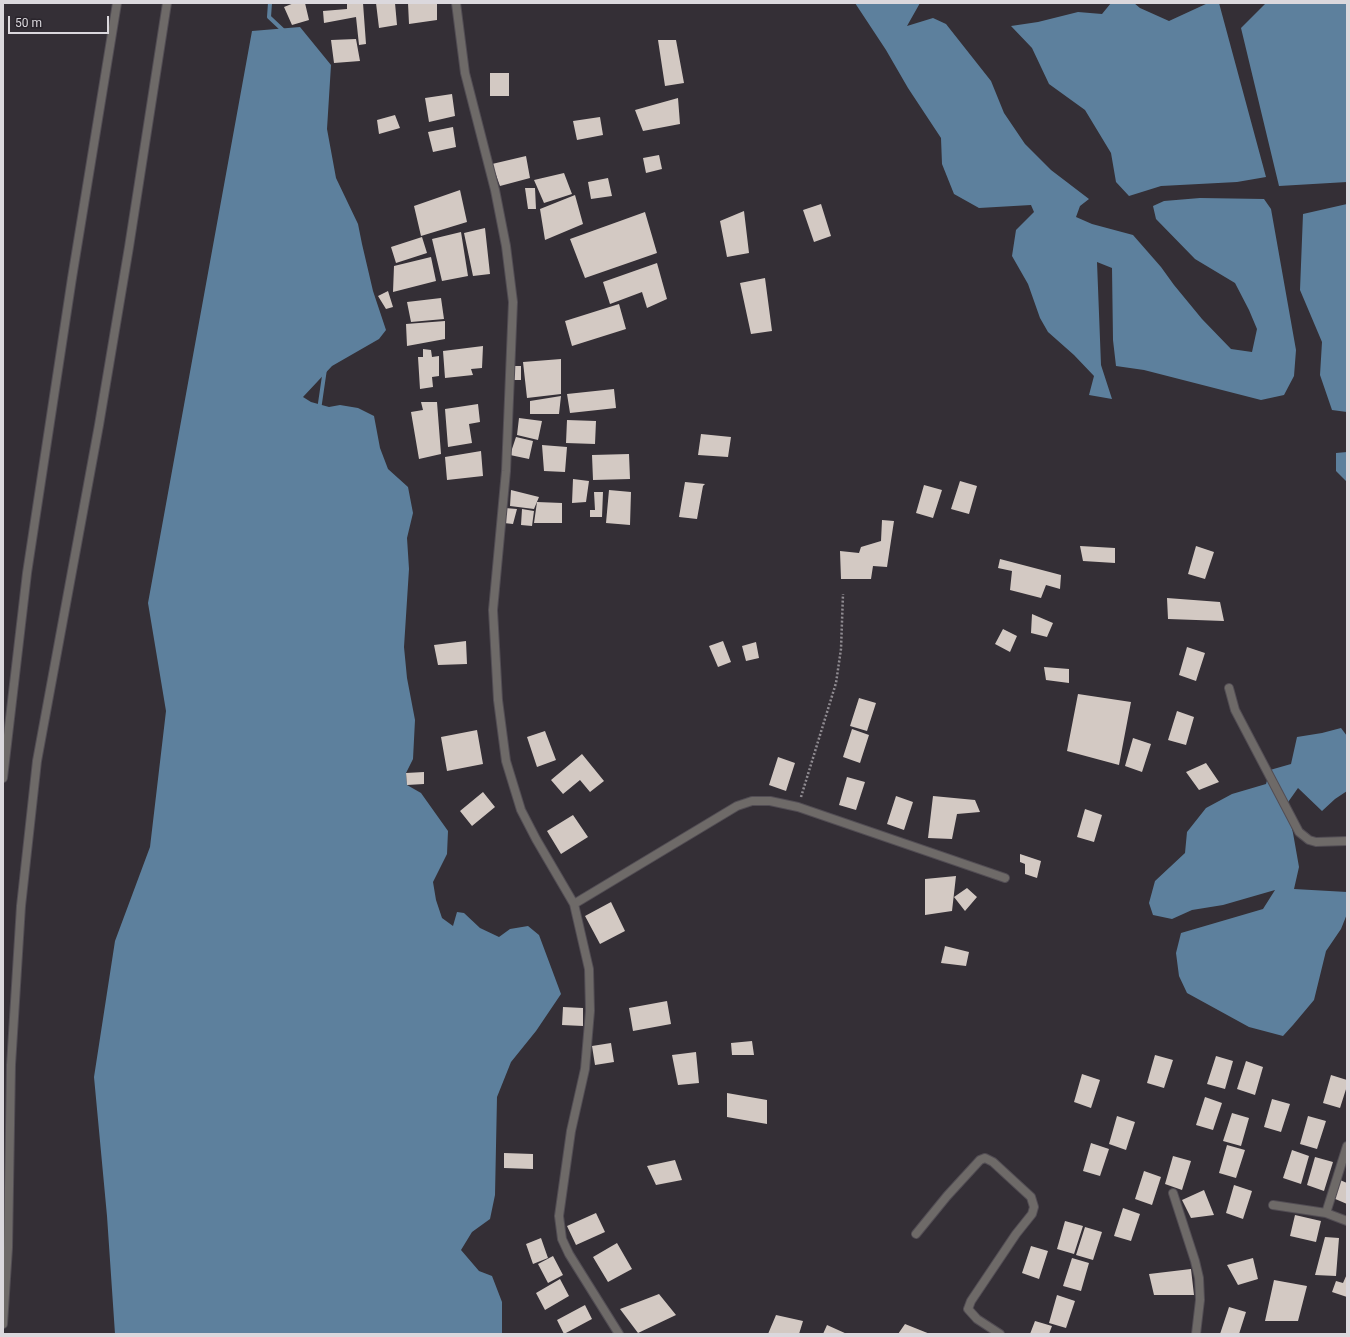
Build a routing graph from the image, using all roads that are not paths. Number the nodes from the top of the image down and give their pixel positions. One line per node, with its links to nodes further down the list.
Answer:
1 (117, 3): 5 (street)
2 (167, 3): 15 (street)
3 (456, 3): 8 (street)
4 (1229, 688): 6 (street)
5 (3, 778)
6 (1347, 841)
7 (1005, 878): 8 (street)
8 (574, 904): 16 (street)
9 (1347, 1146): 12 (street)
10 (1173, 1193): 18 (street)
11 (1273, 1205): 12 (street)
12 (1326, 1213): 13 (street)
13 (1347, 1220)
14 (916, 1234): 17 (street)
15 (3, 1324)
16 (619, 1334)
17 (1000, 1334)
18 (1196, 1334)

